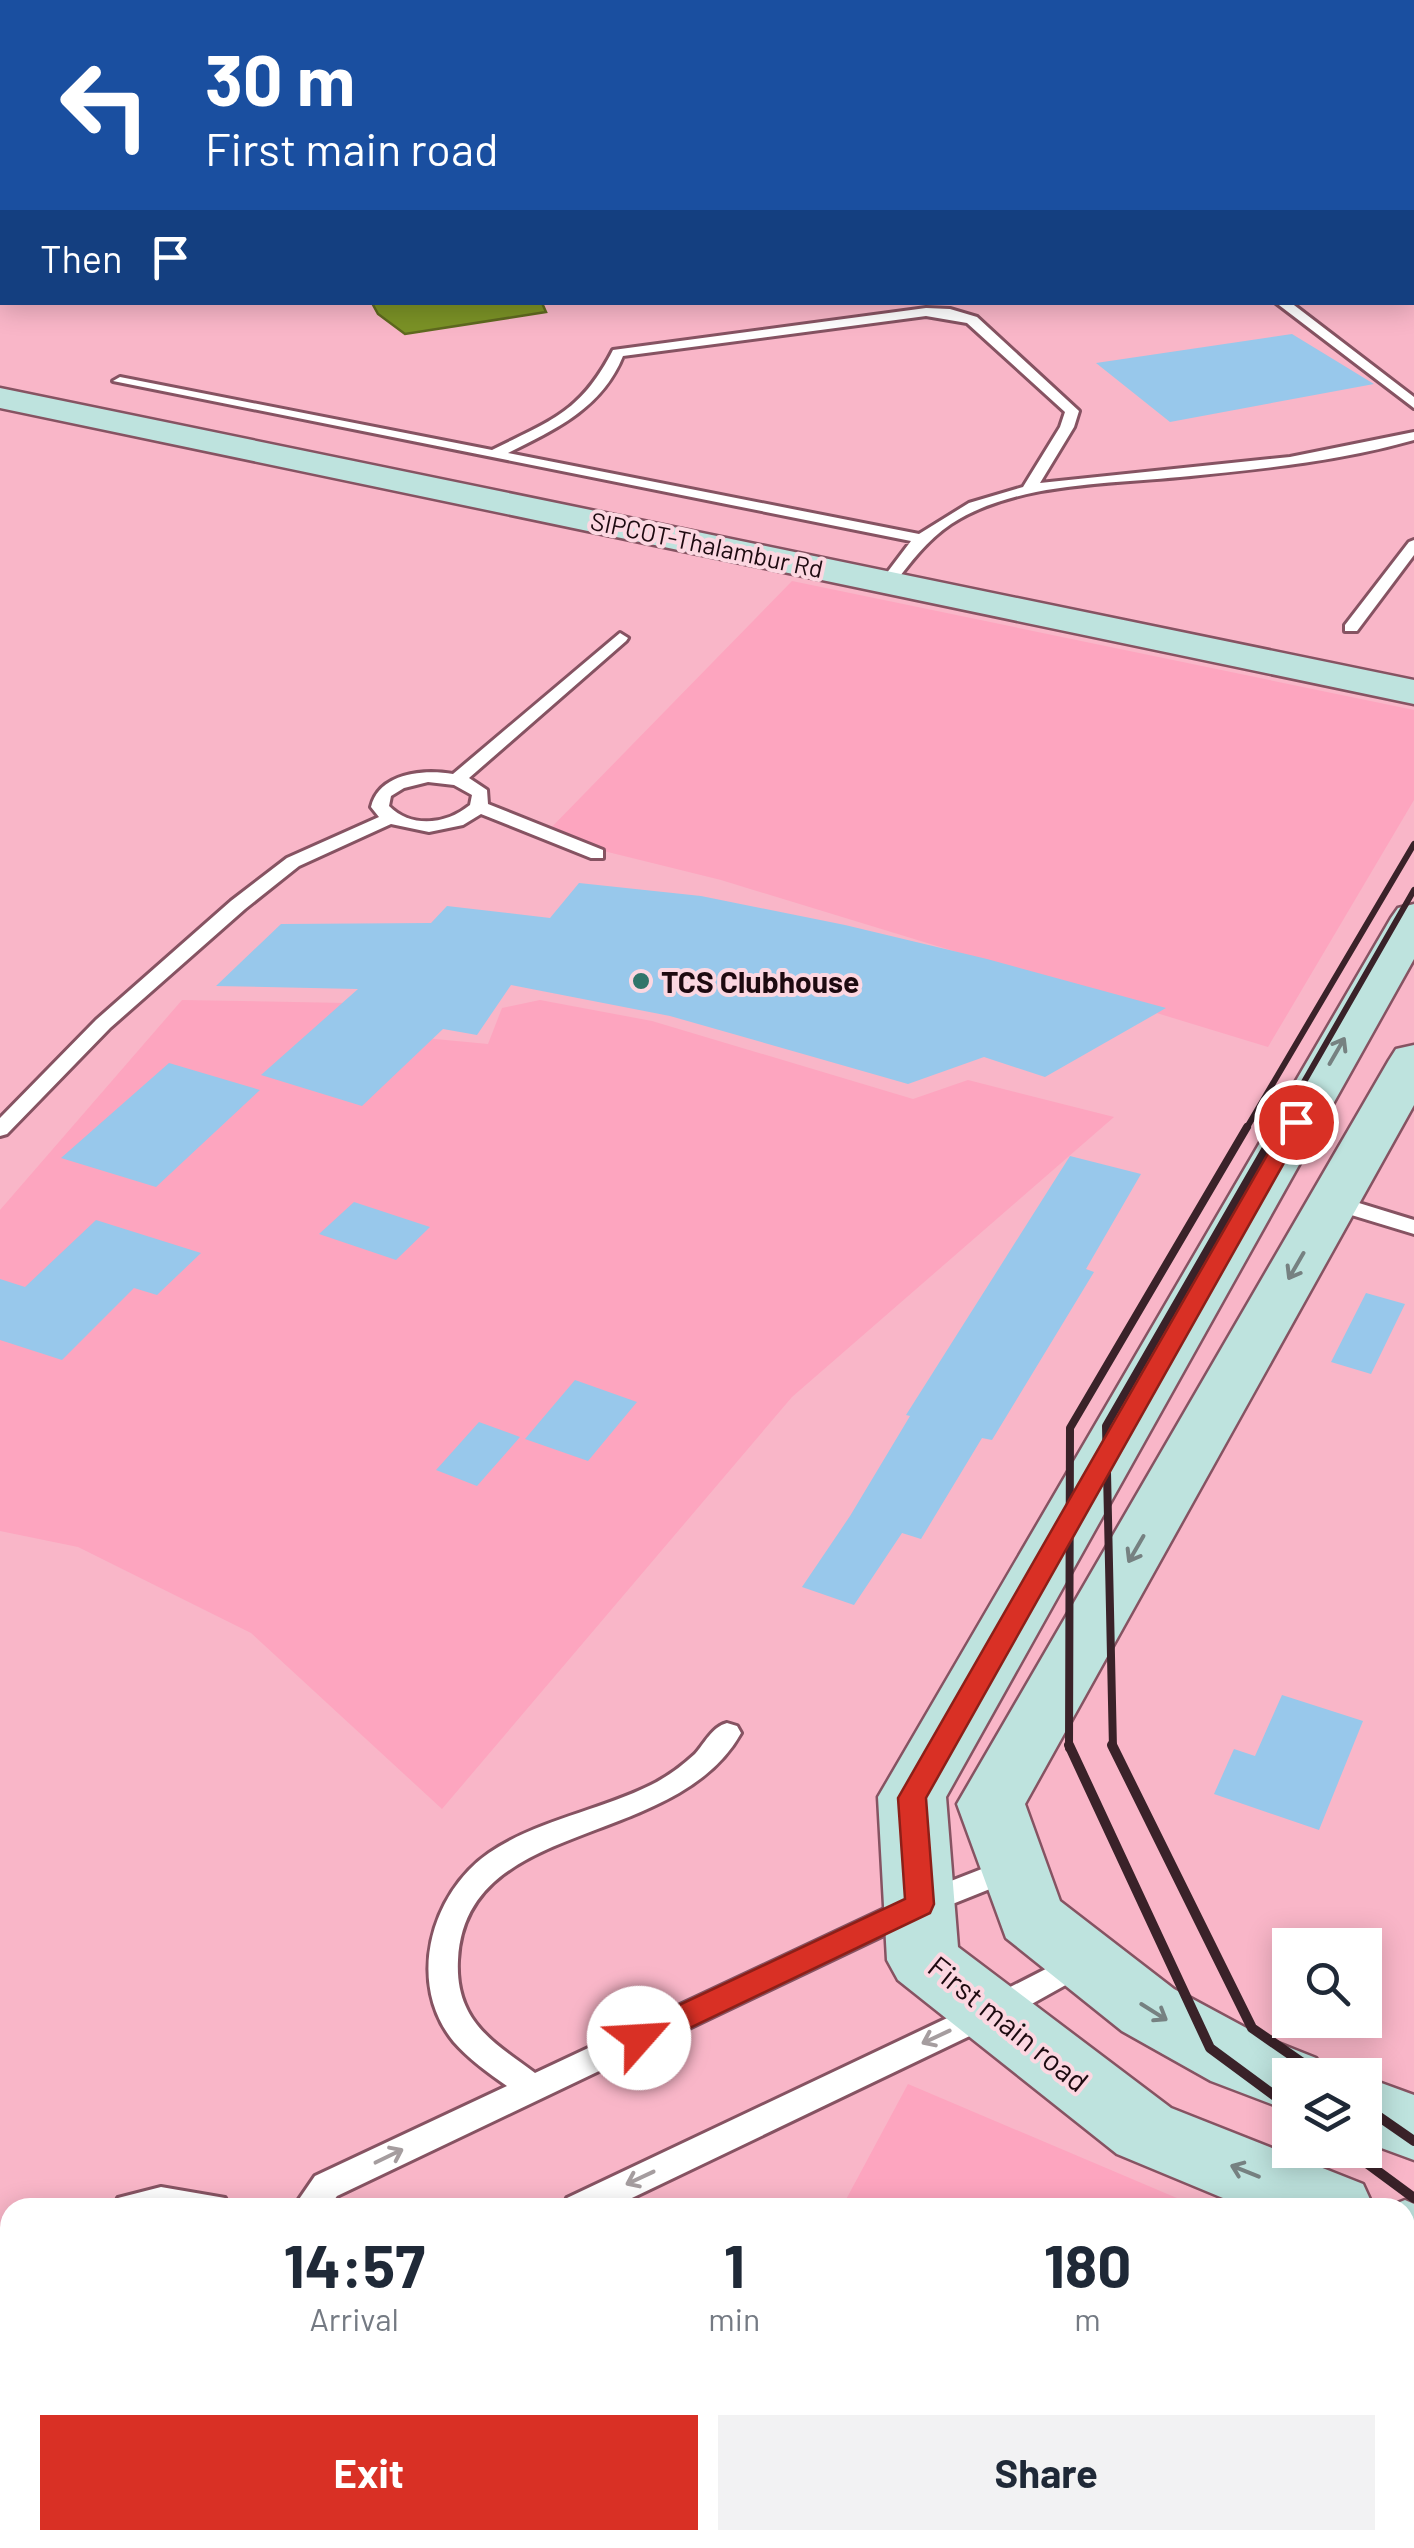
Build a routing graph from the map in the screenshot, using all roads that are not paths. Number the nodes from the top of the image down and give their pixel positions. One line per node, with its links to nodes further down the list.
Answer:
1 (1285, 305): 4 (lane)
2 (120, 381): 6 (lane)
3 (0, 398): 10 (street, SIPCOT-Thalambur Rd)
4 (1414, 404)
5 (1414, 436): 7 (lane)
6 (493, 455): 7 (lane); 8 (lane)
7 (1026, 492): 8 (lane)
8 (922, 539): 10 (lane)
9 (1414, 546): 11 (lane)
10 (888, 582): 13 (street, SIPCOT-Thalambur Rd)
11 (1351, 628)
12 (620, 638): 14 (lane)
13 (1414, 692)
14 (457, 779): 15 (lane); 16 (lane)
15 (479, 807): 16 (lane); 17 (lane)
16 (391, 818): 20 (lane)
17 (596, 854)
18 (1414, 918): 25 (street, First main road, one-way to 18)
19 (1414, 1060): 21 (street)
20 (0, 1130)
21 (1333, 1202): 22 (lane); 24 (street, one-way to 24)
22 (1414, 1227)
23 (726, 1733): 29 (lane)
24 (1014, 1868): 25 (lane); 26 (street)
25 (920, 1904): 27 (street, First main road); 29 (lane)
26 (1086, 1961): 27 (lane); 28 (street, one-way to 28)
27 (990, 2012): 33 (lane, one-way to 33); 34 (street, First main road, one-way to 27)
28 (1272, 2073)
29 (532, 2088): 32 (lane, one-way to 29)
30 (1382, 2116): 31 (street)
31 (1414, 2128)
32 (317, 2198)
33 (599, 2198)
34 (1311, 2198)

